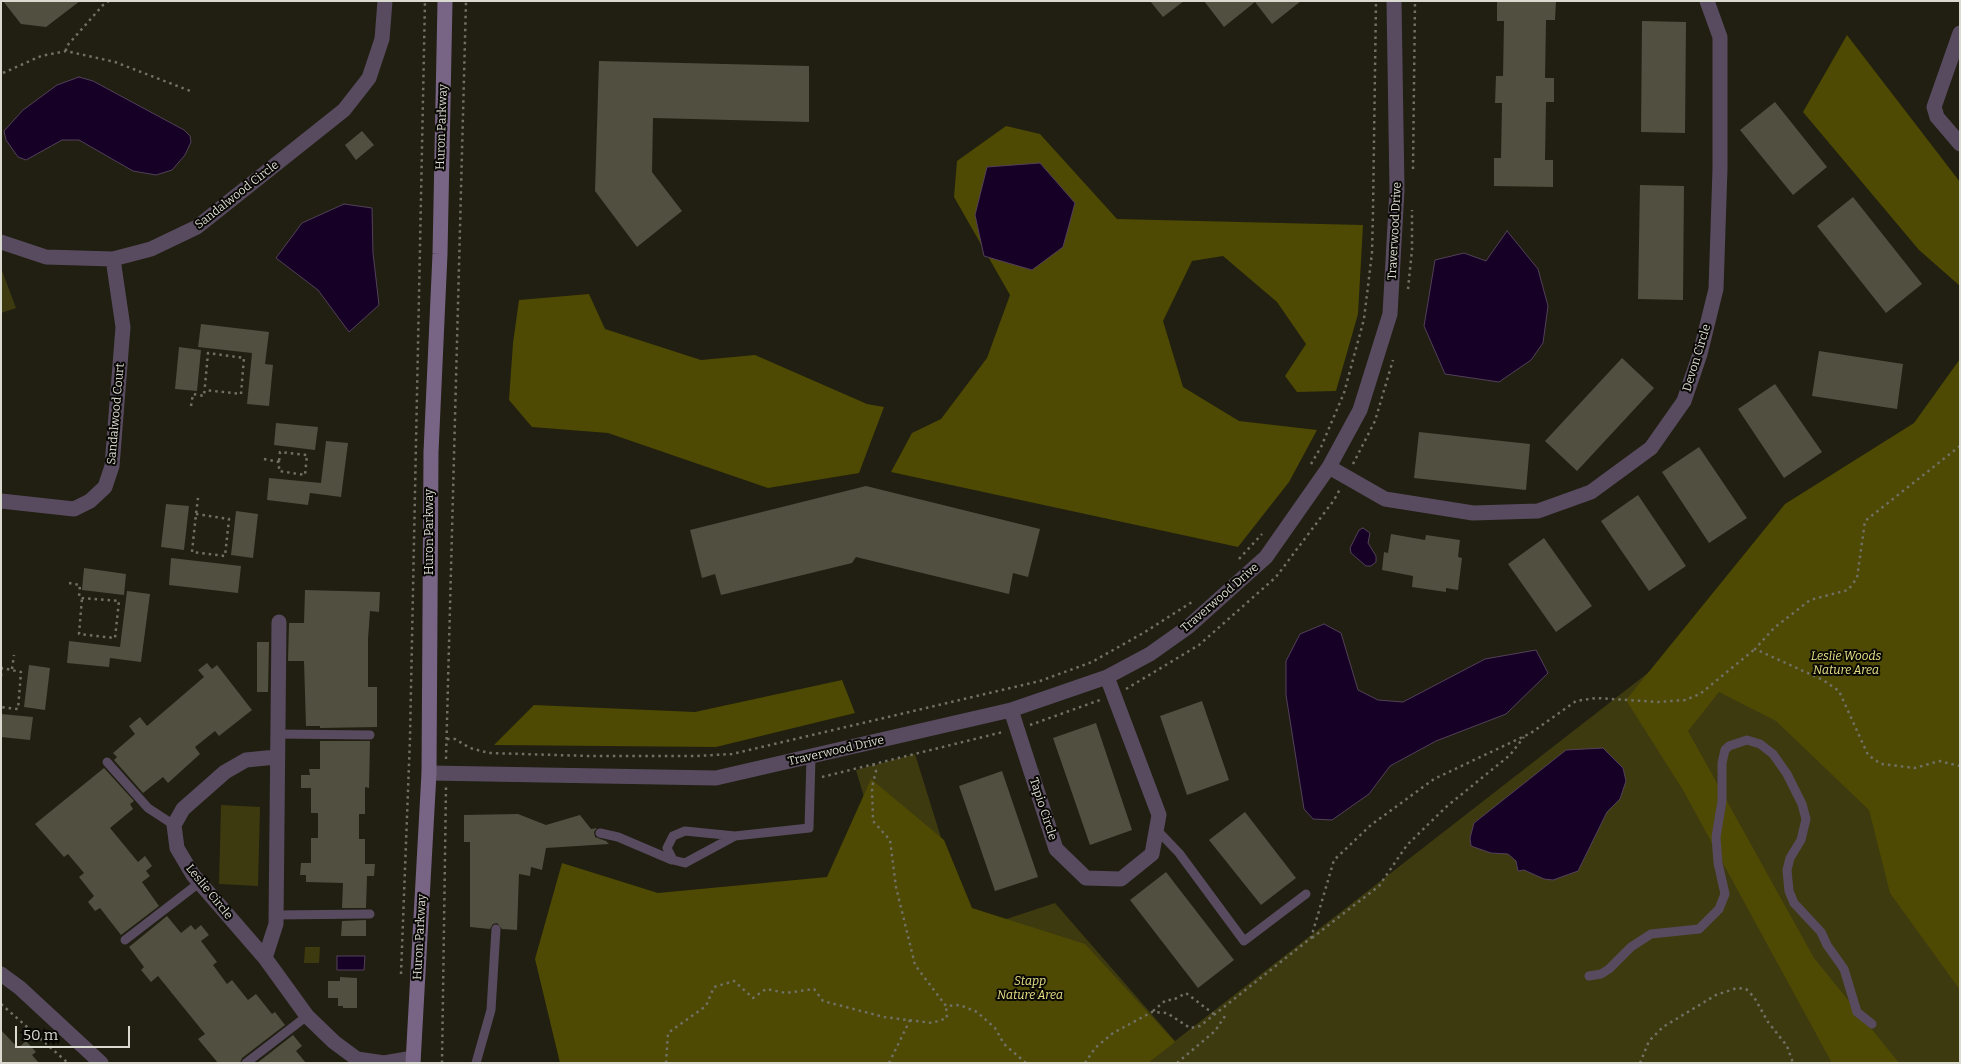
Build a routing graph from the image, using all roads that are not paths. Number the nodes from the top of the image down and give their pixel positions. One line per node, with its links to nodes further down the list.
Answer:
1 (385, 1): 8 (street, Sandalwood Circle)
2 (445, 1): 19 (street, Huron Parkway)
3 (1394, 1): 9 (street, Traverwood Drive)
4 (1707, 1): 9 (street, Devon Circle)
5 (1960, 33): 6 (street)
6 (1960, 144)
7 (1, 242): 8 (street, Sandalwood Circle)
8 (113, 259): 10 (street, Sandalwood Court)
9 (1329, 467): 12 (street, Traverwood Drive)
10 (1, 502)
11 (279, 622): 14 (street)
12 (1108, 677): 13 (street, Traverwood Drive); 21 (street, Tapio Circle)
13 (1011, 710): 17 (street, Traverwood Drive); 21 (street, Tapio Circle)
14 (276, 734): 15 (lane); 16 (street)
15 (370, 735)
16 (276, 756): 20 (street); 28 (street)
17 (811, 758): 19 (street, Traverwood Drive); 23 (lane)
18 (107, 762): 20 (lane)
19 (429, 773): 36 (street, Huron Parkway)
20 (174, 825): 25 (street, Leslie Circle)
21 (1156, 829): 26 (lane)
22 (600, 833): 24 (lane)
23 (735, 836): 24 (lane); 24 (lane)
24 (673, 860)
25 (199, 883): 30 (lane); 31 (street, Leslie Circle)
26 (1306, 894)
27 (370, 914): 28 (lane)
28 (276, 915): 31 (street)
29 (496, 929): 39 (lane)
30 (125, 940)
31 (265, 958): 34 (street, Leslie Circle)
32 (1, 974): 37 (street)
33 (1589, 976): 35 (lane)
34 (306, 1016): 36 (street, Leslie Circle); 38 (lane)
35 (1872, 1024)
36 (413, 1060)
37 (102, 1063)
38 (246, 1063)
39 (476, 1063)

